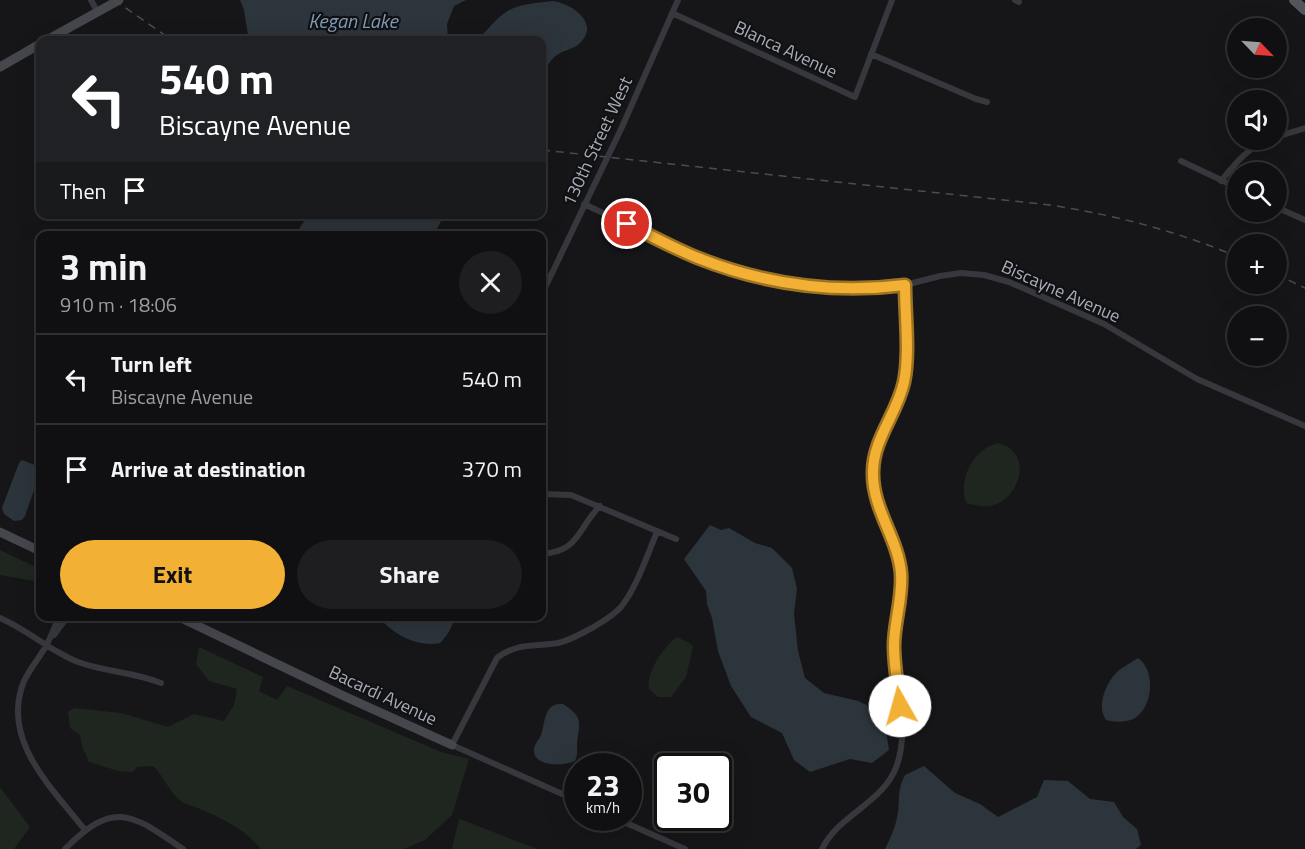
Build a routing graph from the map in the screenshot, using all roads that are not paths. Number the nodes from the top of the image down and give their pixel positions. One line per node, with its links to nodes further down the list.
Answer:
1 (91, 0): 7 (street)
2 (119, 0): 7 (street)
3 (678, 0): 8 (street, 130th Street West)
4 (892, 0): 11 (street)
5 (1294, 0): 6 (main road)
6 (1305, 10)
7 (98, 13): 9 (street)
8 (672, 13): 11 (street, Blanca Avenue); 20 (street, 130th Street West)
9 (55, 36)
10 (36, 46): 12 (street)
11 (871, 54): 13 (street)
12 (0, 67)
13 (987, 102)
14 (1305, 128): 15 (street)
15 (1287, 134)
16 (1249, 150): 18 (street)
17 (1180, 160): 18 (street)
18 (1221, 181): 19 (street)
19 (1227, 183)
20 (584, 204): 23 (street, 130th Street West); 24 (street, Biscayne Avenue)
21 (1287, 212): 22 (street)
22 (1305, 220)
23 (546, 285)
24 (905, 285): 25 (street, Biscayne Avenue); 46 (street)
25 (1305, 426)
26 (546, 494): 27 (street)
27 (600, 506): 29 (street); 32 (street)
28 (0, 532): 31 (street)
29 (657, 532): 30 (street); 39 (street)
30 (676, 539)
31 (36, 549)
32 (546, 553)
33 (0, 618): 37 (street)
34 (57, 621): 37 (street)
35 (64, 621): 37 (street)
36 (188, 621): 39 (street, Bacardi Avenue)
37 (46, 645): 38 (street); 41 (street)
38 (161, 683)
39 (452, 745): 40 (street, Bacardi Avenue)
40 (564, 795)
41 (85, 830): 43 (street); 44 (street)
42 (642, 830): 45 (street)
43 (65, 849)
44 (183, 849)
45 (685, 849)
46 (822, 849)

